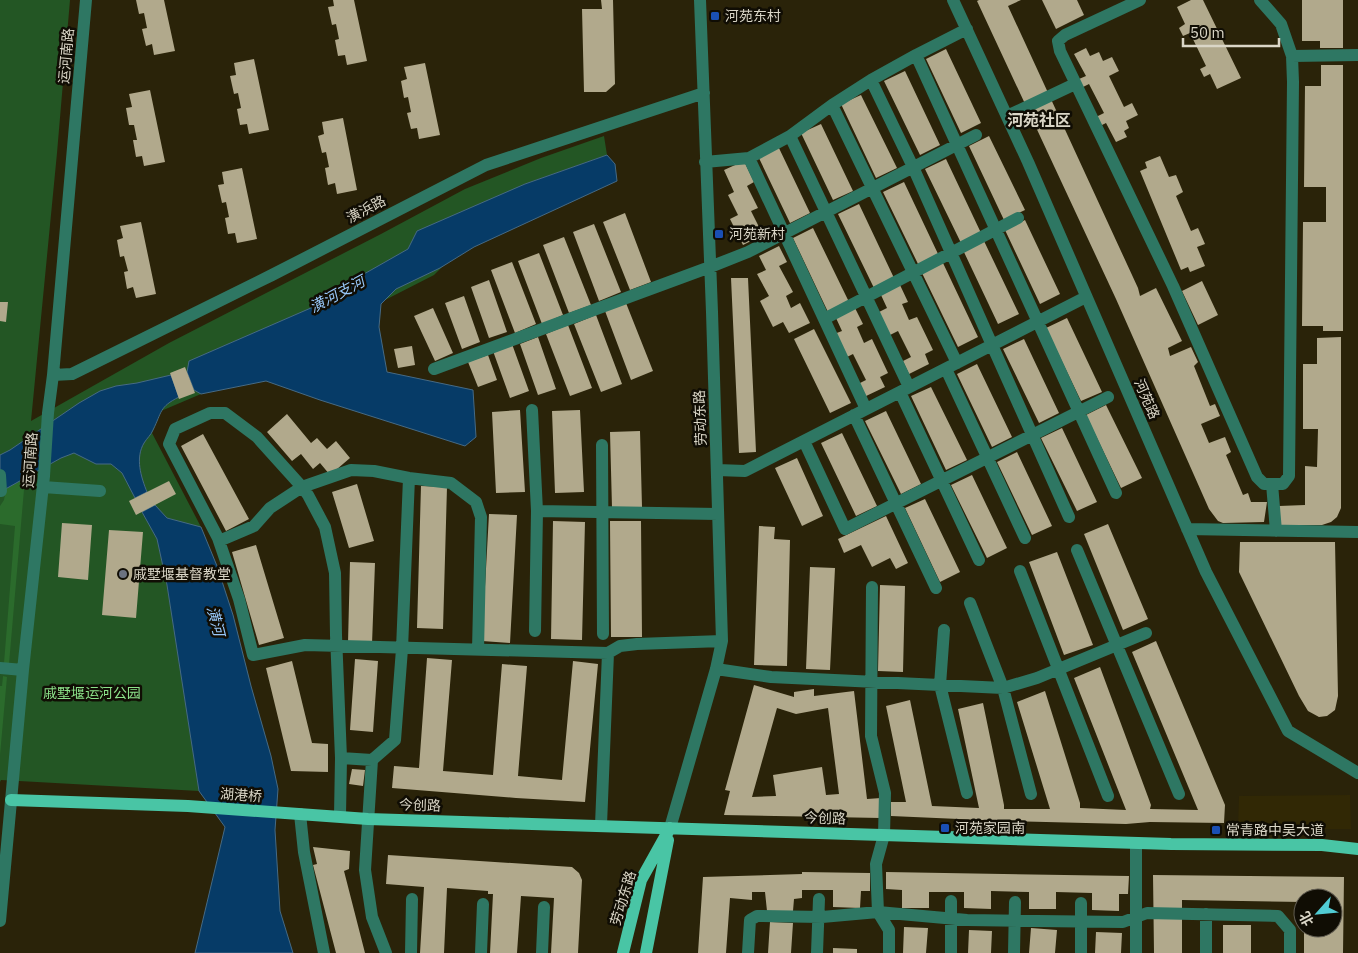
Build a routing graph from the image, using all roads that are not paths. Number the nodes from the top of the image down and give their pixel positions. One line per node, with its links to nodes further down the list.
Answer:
1 (86, 0): 36 (street, 运河南路)
2 (700, 0): 12 (street, 劳动东路)
3 (953, 0): 6 (street, 河苑路)
4 (1140, 0): 11 (street)
5 (1260, 0): 8 (street)
6 (967, 29): 7 (street); 14 (street, 河苑路)
7 (916, 55): 10 (street); 17 (street)
8 (1292, 56): 9 (street); 52 (street)
9 (1358, 56)
10 (871, 80): 13 (street); 20 (street)
11 (1075, 84): 14 (street); 52 (street)
12 (704, 92): 19 (street, 劳动东路); 36 (street, 潢浜路)
13 (832, 105): 16 (street); 21 (street)
14 (1006, 116): 30 (street, 河苑路)
15 (976, 135): 17 (street)
16 (790, 136): 18 (street); 22 (street)
17 (956, 145): 20 (street); 24 (street)
18 (749, 158): 19 (street); 25 (street)
19 (705, 162): 27 (street, 劳动东路)
20 (913, 167): 21 (street); 26 (street)
21 (872, 188): 22 (street); 28 (street)
22 (826, 212): 25 (street); 29 (street)
23 (1018, 218): 24 (street)
24 (996, 230): 26 (street); 32 (street)
25 (784, 233): 27 (street); 31 (street)
26 (951, 253): 28 (street); 33 (street)
27 (710, 267): 35 (street); 47 (street, 劳动东路)
28 (913, 272): 29 (street); 34 (street)
29 (866, 297): 31 (street); 37 (street)
30 (1086, 297): 32 (street); 62 (street, 河苑路)
31 (824, 319): 39 (street)
32 (1038, 322): 33 (street); 41 (street)
33 (992, 345): 34 (street); 43 (street)
34 (952, 366): 37 (street); 46 (street)
35 (434, 369)
36 (53, 375): 51 (street, 运河南路)
37 (904, 390): 39 (street); 50 (street)
38 (1108, 397): 41 (street)
39 (866, 409): 42 (street)
40 (532, 410): 58 (street)
41 (1079, 411): 43 (street); 56 (street)
42 (854, 415): 44 (street); 57 (street)
43 (1032, 435): 46 (street); 61 (street)
44 (804, 441): 47 (street); 57 (street)
45 (602, 445): 59 (street)
46 (987, 457): 50 (street); 65 (street)
47 (717, 470): 60 (street, 劳动东路)
48 (0, 474): 54 (street)
49 (409, 478): 53 (street); 80 (street); 81 (street)
50 (942, 480): 57 (street); 68 (street)
51 (44, 482): 55 (street); 86 (street, 运河南路)
52 (1272, 484): 63 (street)
53 (302, 487): 66 (street); 66 (street); 79 (street)
54 (1, 491)
55 (100, 491)
56 (1116, 492)
57 (896, 503): 71 (street)
58 (538, 511): 59 (street); 74 (street)
59 (603, 512): 60 (street); 76 (street)
60 (718, 514): 77 (street, 劳动东路)
61 (1069, 517)
62 (1187, 529): 63 (street); 92 (street, 河苑路)
63 (1276, 531): 64 (street)
64 (1358, 532)
65 (1025, 538)
66 (219, 541): 79 (street)
67 (1078, 550): 78 (street)
68 (979, 560)
69 (1020, 571): 85 (street)
70 (872, 587): 87 (street)
71 (936, 588)
72 (970, 604): 89 (street)
73 (944, 630): 88 (street)
74 (535, 631)
75 (1146, 633): 78 (street)
76 (603, 634)
77 (722, 641): 82 (street); 84 (street, 劳动东路)
78 (1117, 645): 85 (street); 95 (street)
79 (336, 647): 80 (street); 90 (street)
80 (402, 649): 81 (street); 91 (street)
81 (478, 650): 82 (street)
82 (608, 652): 101 (street)
83 (0, 668): 86 (street)
84 (716, 669): 87 (street); 102 (street, 劳动东路)
85 (1058, 669): 89 (street); 96 (street)
86 (23, 670): 97 (street, 运河南路)
87 (871, 682): 88 (street); 103 (street)
88 (940, 685): 89 (street); 93 (street)
89 (1003, 688): 94 (street)
90 (341, 758): 91 (street); 99 (street)
91 (372, 760): 100 (street)
92 (1358, 774)
93 (967, 793)
94 (1031, 794)
95 (1179, 794)
96 (1108, 796)
97 (11, 800): 98 (main road, 湖港桥); 118 (street, 运河南路)
98 (296, 814): 99 (main road, 今创路); 121 (street)
99 (340, 816): 100 (main road, 今创路)
100 (368, 819): 101 (main road, 今创路); 122 (street)
101 (601, 825): 102 (main road, 今创路)
102 (670, 828): 103 (main road, 今创路); 126 (main road, 劳动东路); 127 (main road, 劳动东路)
103 (884, 834): 104 (main road, 今创路); 113 (street)
104 (1136, 843): 105 (main road, 今创路); 116 (street)
105 (1358, 849)
106 (412, 899): 123 (street)
107 (819, 899): 115 (street)
108 (951, 901): 117 (street)
109 (1015, 902): 119 (street)
110 (1081, 903): 120 (street)
111 (483, 904): 124 (street)
112 (544, 908): 125 (street)
113 (878, 912): 115 (street); 117 (street); 130 (street)
114 (1206, 914): 116 (street); 135 (street); 136 (street)
115 (818, 917): 128 (street); 129 (street)
116 (1136, 917): 120 (street); 134 (street)
117 (951, 919): 119 (street); 131 (street)
118 (0, 921)
119 (1014, 921): 120 (street); 132 (street)
120 (1081, 922): 133 (street)
121 (324, 953)
122 (386, 953)
123 (411, 953)
124 (482, 953)
125 (542, 953)
126 (622, 953)
127 (646, 953)
128 (748, 953)
129 (817, 953)
130 (889, 953)
131 (951, 953)
132 (1014, 953)
133 (1081, 953)
134 (1136, 953)
135 (1206, 953)
136 (1290, 953)

